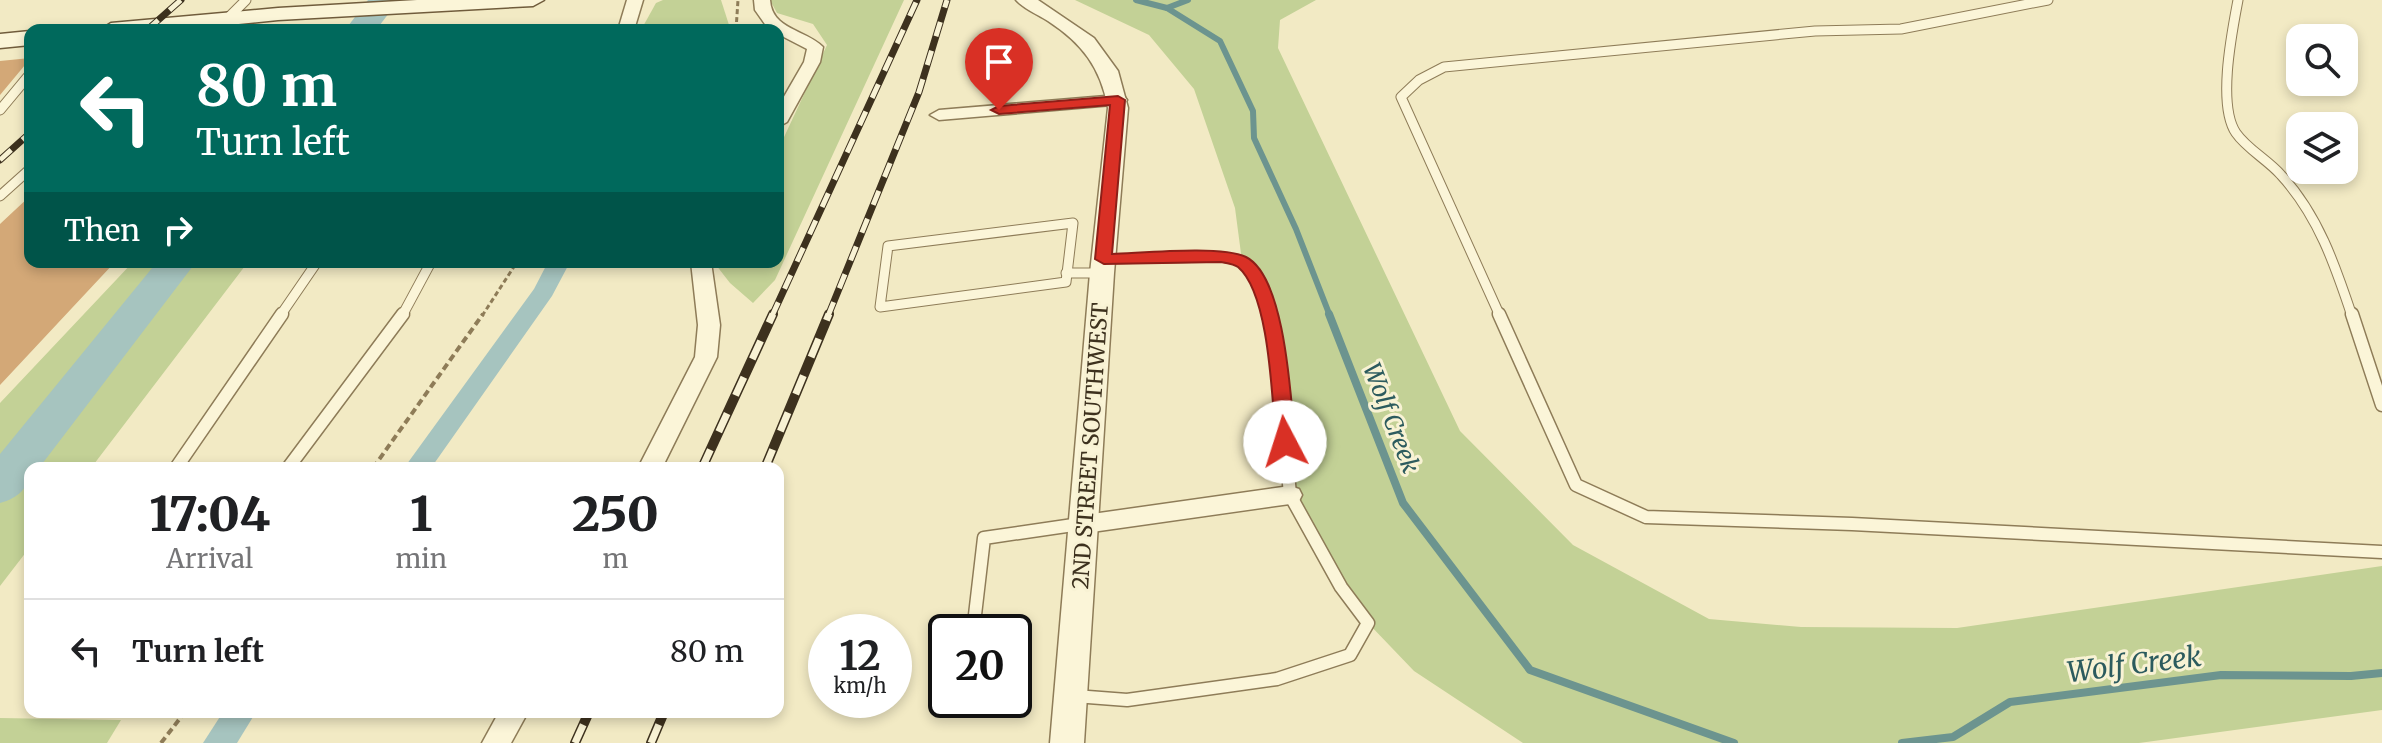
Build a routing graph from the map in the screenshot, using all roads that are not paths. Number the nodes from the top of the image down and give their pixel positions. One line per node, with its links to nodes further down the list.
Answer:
1 (246, 0): 8 (lane)
2 (529, 0): 8 (main road)
3 (635, 0): 10 (street)
4 (762, 0): 11 (street)
5 (1025, 0): 16 (street, 2ND STREET SOUTHWEST)
6 (2048, 0): 33 (lane)
7 (2238, 0): 27 (lane)
8 (227, 19): 9 (main road)
9 (206, 24)
10 (628, 24)
11 (768, 24)
12 (784, 33): 18 (street)
13 (24, 39): 14 (main road)
14 (0, 41)
15 (24, 81): 17 (lane)
16 (1118, 100): 19 (street); 22 (street, 2ND STREET SOUTHWEST)
17 (0, 110)
18 (784, 110)
19 (939, 115)
20 (24, 174): 21 (lane)
21 (0, 196)
22 (1103, 266): 26 (lane); 31 (lane); 32 (street, 2ND STREET SOUTHWEST)
23 (313, 268): 28 (lane)
24 (428, 268): 29 (lane)
25 (702, 268): 30 (street)
26 (1066, 273): 26 (lane)
27 (2382, 405)
28 (180, 462)
29 (293, 462)
30 (653, 462)
31 (1290, 495): 32 (street); 35 (lane)
32 (1085, 524): 34 (lane); 35 (street, 2ND STREET SOUTHWEST)
33 (2382, 552)
34 (975, 614)
35 (1070, 695): 38 (street, 2ND STREET SOUTHWEST)
36 (511, 718): 37 (street)
37 (496, 743)
38 (1067, 743)

